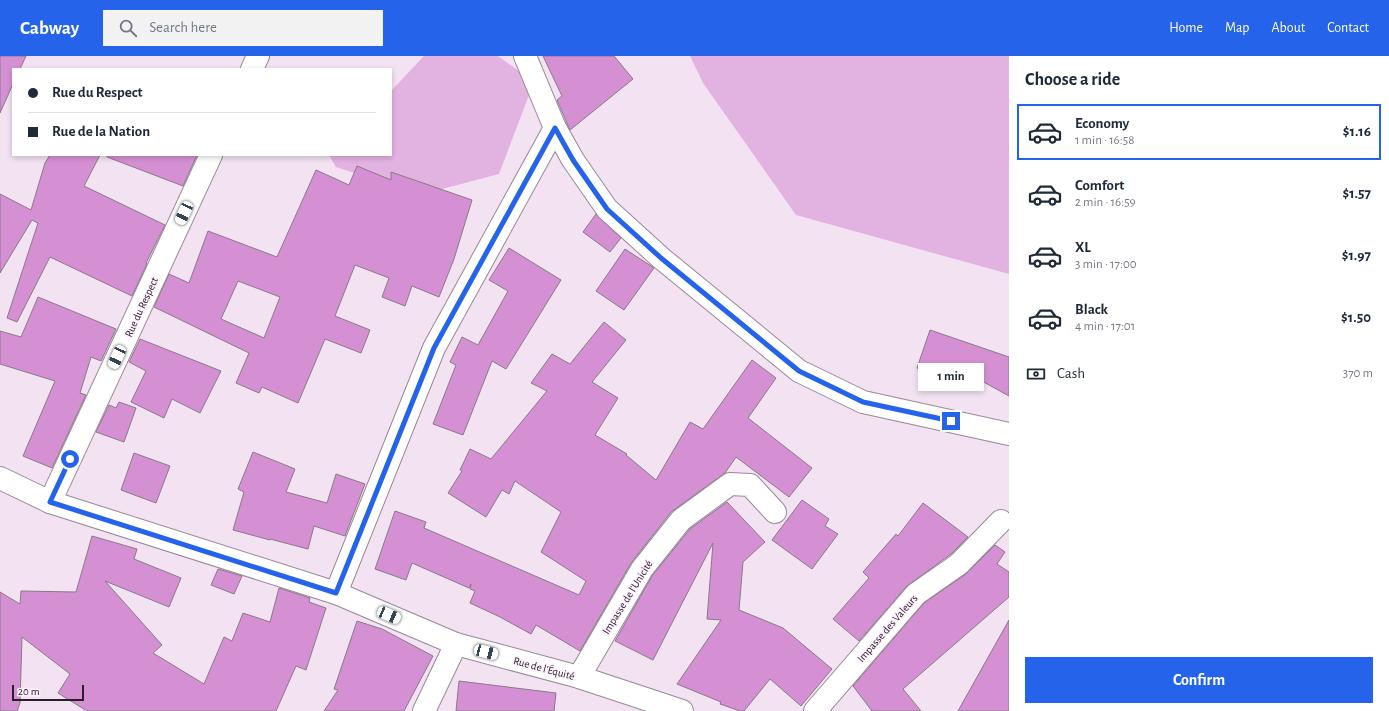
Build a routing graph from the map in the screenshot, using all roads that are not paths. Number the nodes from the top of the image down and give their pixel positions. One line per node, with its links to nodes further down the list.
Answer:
1 (258, 56): 3 (street)
2 (524, 56): 4 (street)
3 (252, 68)
4 (555, 128): 6 (street); 11 (street)
5 (212, 156): 8 (street, Rue du Respect)
6 (1009, 434)
7 (2, 486): 8 (street, Rue de l'Équité)
8 (50, 502): 11 (street, Rue de l'Équité)
9 (775, 512): 13 (street, Impasse de l'Unicité)
10 (1001, 521): 16 (street, Impasse des Valeurs)
11 (336, 593): 12 (street, Rue de l'Équité)
12 (456, 644): 13 (street, Rue de l'Équité); 14 (street)
13 (579, 677): 15 (street, Rue de l'Équité)
14 (424, 711)
15 (682, 711)
16 (815, 711)

